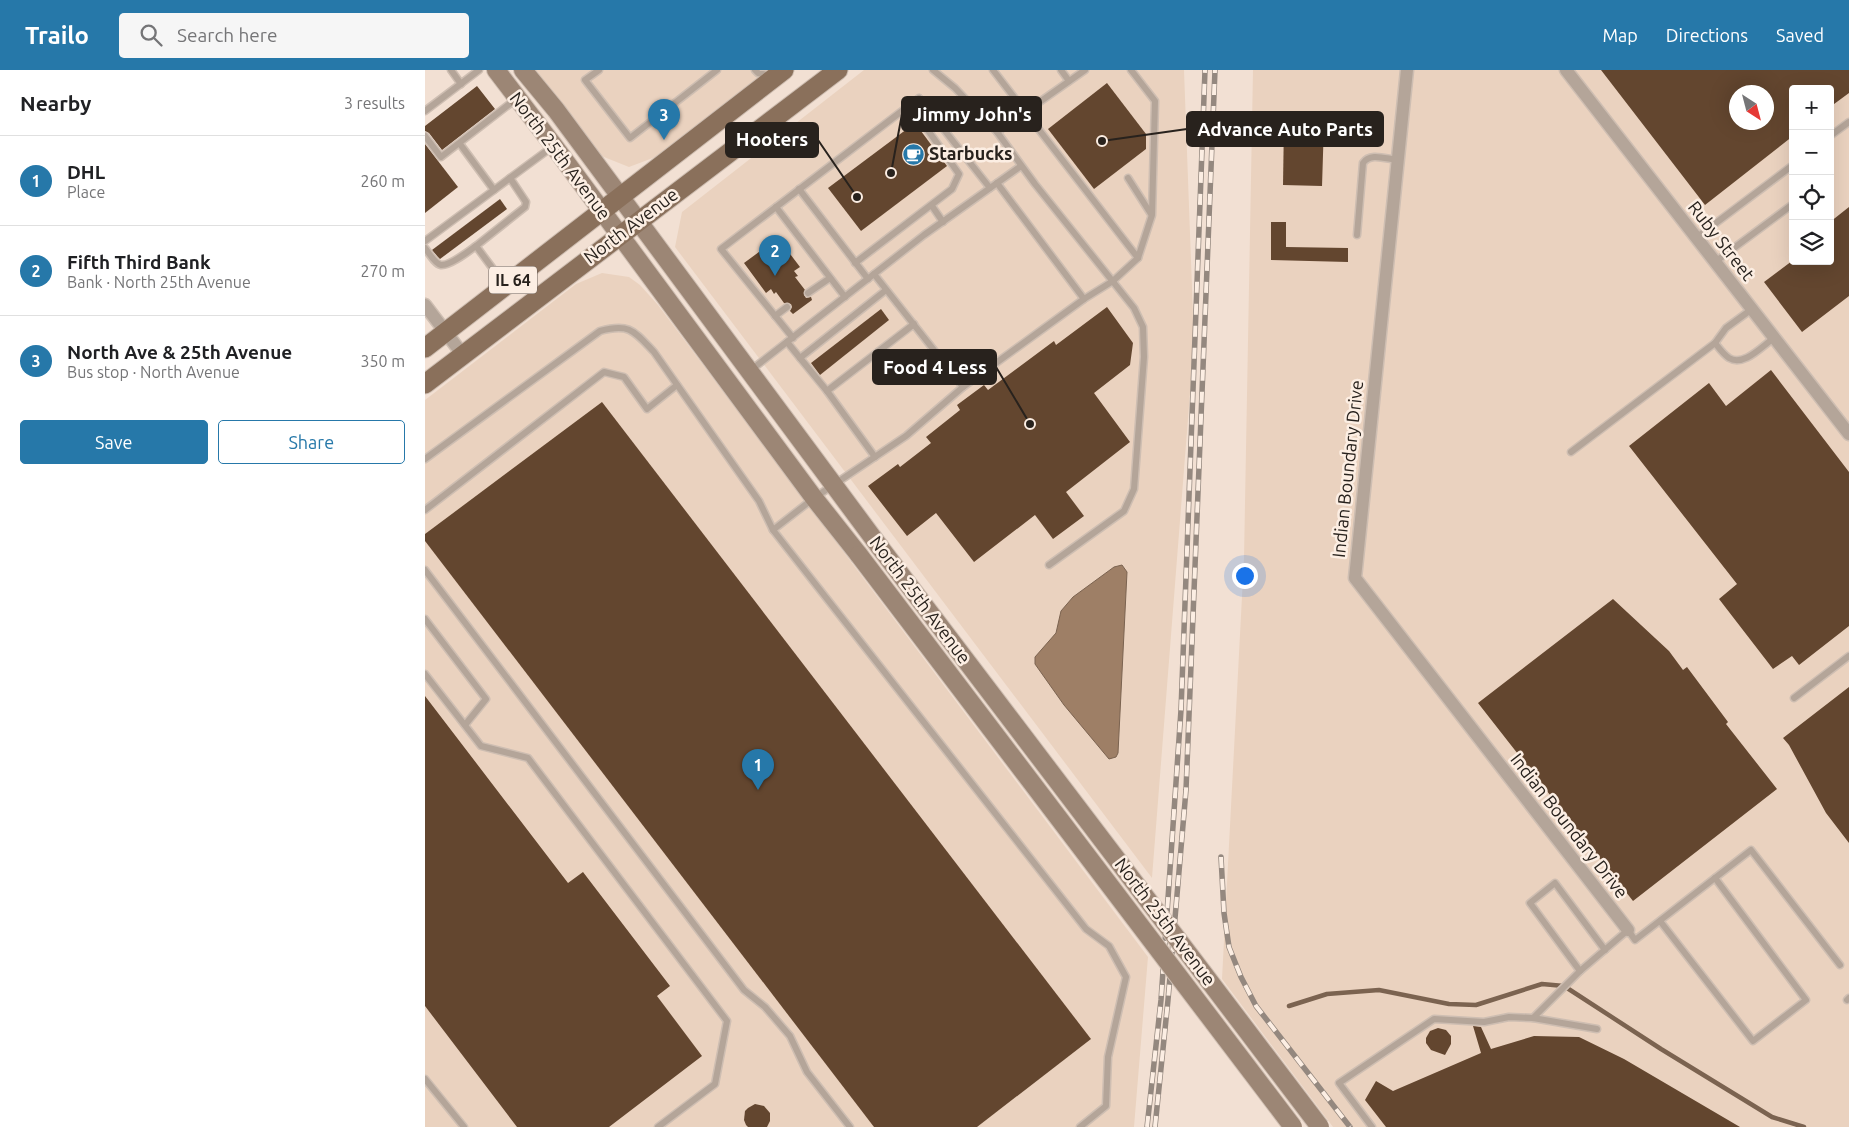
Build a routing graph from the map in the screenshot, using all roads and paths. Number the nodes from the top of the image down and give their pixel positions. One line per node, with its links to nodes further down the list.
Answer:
1 (451, 70): 18 (lane)
2 (479, 70): 18 (lane)
3 (496, 70): 19 (main road, North 25th Avenue)
4 (599, 70): 15 (lane)
5 (755, 70): 16 (lane)
6 (837, 70): 20 (main road, North Avenue / IL 64)
7 (933, 70): 25 (lane)
8 (993, 70): 23 (lane)
9 (1061, 70): 17 (lane)
10 (1085, 70): 17 (lane)
11 (1131, 70): 44 (lane)
12 (1407, 70): 30 (street, Indian Boundary Drive)
13 (1566, 70): 49 (street, Ruby Street)
14 (525, 71): 39 (main road, North 25th Avenue)
15 (714, 71)
16 (779, 72): 20 (main road); 39 (main road, North Avenue / IL 64)
17 (1069, 82): 23 (lane)
18 (461, 84): 22 (lane)
19 (517, 98): 28 (lane); 29 (main road, North 25th Avenue)
20 (795, 102): 45 (main road, North Avenue / IL 64)
21 (910, 105): 36 (lane); 37 (lane); 40 (lane)
22 (425, 111)
23 (1025, 112): 25 (lane); 53 (lane)
24 (1849, 122): 26 (lane)
25 (997, 132): 31 (lane)
26 (1834, 133)
27 (425, 136): 28 (lane)
28 (459, 144): 38 (lane)
29 (554, 146): 33 (lane); 43 (main road, North 25th Avenue)
30 (1398, 160): 48 (lane); 100 (street, Indian Boundary Drive)
31 (1021, 166): 35 (lane); 59 (lane)
32 (1789, 168): 49 (lane)
33 (509, 178): 38 (lane); 51 (lane)
34 (1128, 178): 44 (lane)
35 (997, 182): 36 (lane); 64 (lane)
36 (989, 188): 46 (lane)
37 (799, 189): 41 (lane); 55 (lane)
38 (494, 190): 50 (lane)
39 (621, 197): 43 (main road, North Avenue / IL 64); 45 (main road, North 25th Avenue)
40 (932, 206): 46 (lane); 55 (lane)
41 (776, 207): 57 (lane); 68 (lane)
42 (1789, 207): 54 (lane)
43 (602, 211): 47 (main road, North 25th Avenue); 60 (main road, North Avenue / IL 64)
44 (1152, 215): 53 (lane)
45 (638, 220): 47 (main road, North Avenue / IL 64); 78 (main road, North 25th Avenue)
46 (943, 222): 56 (lane)
47 (619, 235): 76 (main road, North Avenue / IL 64); 88 (main road, North 25th Avenue)
48 (1357, 235)
49 (1696, 238): 54 (street, Ruby Street)
50 (425, 241)
51 (476, 246): 52 (lane); 60 (lane)
52 (425, 248)
53 (1138, 258): 59 (lane)
54 (1715, 262): 67 (street, Ruby Street)
55 (855, 263): 58 (lane)
56 (874, 274): 58 (lane); 61 (lane)
57 (830, 278): 62 (lane); 63 (lane)
58 (868, 279): 63 (lane)
59 (1113, 281): 64 (lane); 91 (lane)
60 (505, 286): 70 (main road, North Avenue / IL 64)
61 (887, 290): 69 (lane); 77 (lane)
62 (808, 294)
63 (845, 297): 71 (lane)
64 (1085, 299): 81 (lane)
65 (425, 306): 70 (street)
66 (787, 307): 68 (lane)
67 (1752, 309): 72 (street, Ruby Street); 74 (lane)
68 (775, 316): 71 (lane)
69 (914, 324): 81 (lane); 82 (lane)
70 (446, 332): 75 (main road, North Avenue / IL 64); 76 (street)
71 (793, 338): 73 (lane)
72 (1774, 338): 74 (lane); 83 (street, Ruby Street)
73 (787, 342): 77 (lane); 78 (lane)
74 (1715, 343): 84 (lane)
75 (425, 348)
76 (463, 355): 79 (main road, North Avenue / IL 64)
77 (800, 358): 82 (lane)
78 (750, 370): 87 (main road, North 25th Avenue)
79 (425, 384)
80 (677, 385): 86 (lane); 89 (lane); 90 (lane)
81 (963, 387): 85 (lane)
82 (827, 391): 85 (lane)
83 (1849, 434)
84 (1571, 452)
85 (875, 457): 87 (lane)
86 (425, 459)
87 (833, 485): 88 (lane); 112 (main road, North 25th Avenue, bridge)
88 (813, 498): 90 (lane); 111 (main road, North 25th Avenue, bridge)
89 (425, 510)
90 (773, 530): 110 (lane)
91 (1049, 565)
92 (425, 570): 109 (lane)
93 (425, 619): 97 (lane)
94 (1849, 656): 96 (lane)
95 (425, 674): 97 (lane)
96 (1794, 698)
97 (465, 725): 108 (lane)
98 (1715, 878): 99 (lane); 99 (lane); 102 (lane)
99 (1660, 921): 100 (lane)
100 (1628, 930): 101 (lane)
101 (1605, 950): 103 (lane); 103 (lane)
102 (1840, 965)
103 (1580, 971): 104 (lane)
104 (1533, 1018): 105 (lane); 113 (lane)
105 (1597, 1029)
106 (425, 1079): 107 (lane)
107 (464, 1127)
108 (659, 1127)
109 (850, 1127)
110 (1080, 1127)
111 (1293, 1127)
112 (1320, 1127)
113 (1372, 1127)

